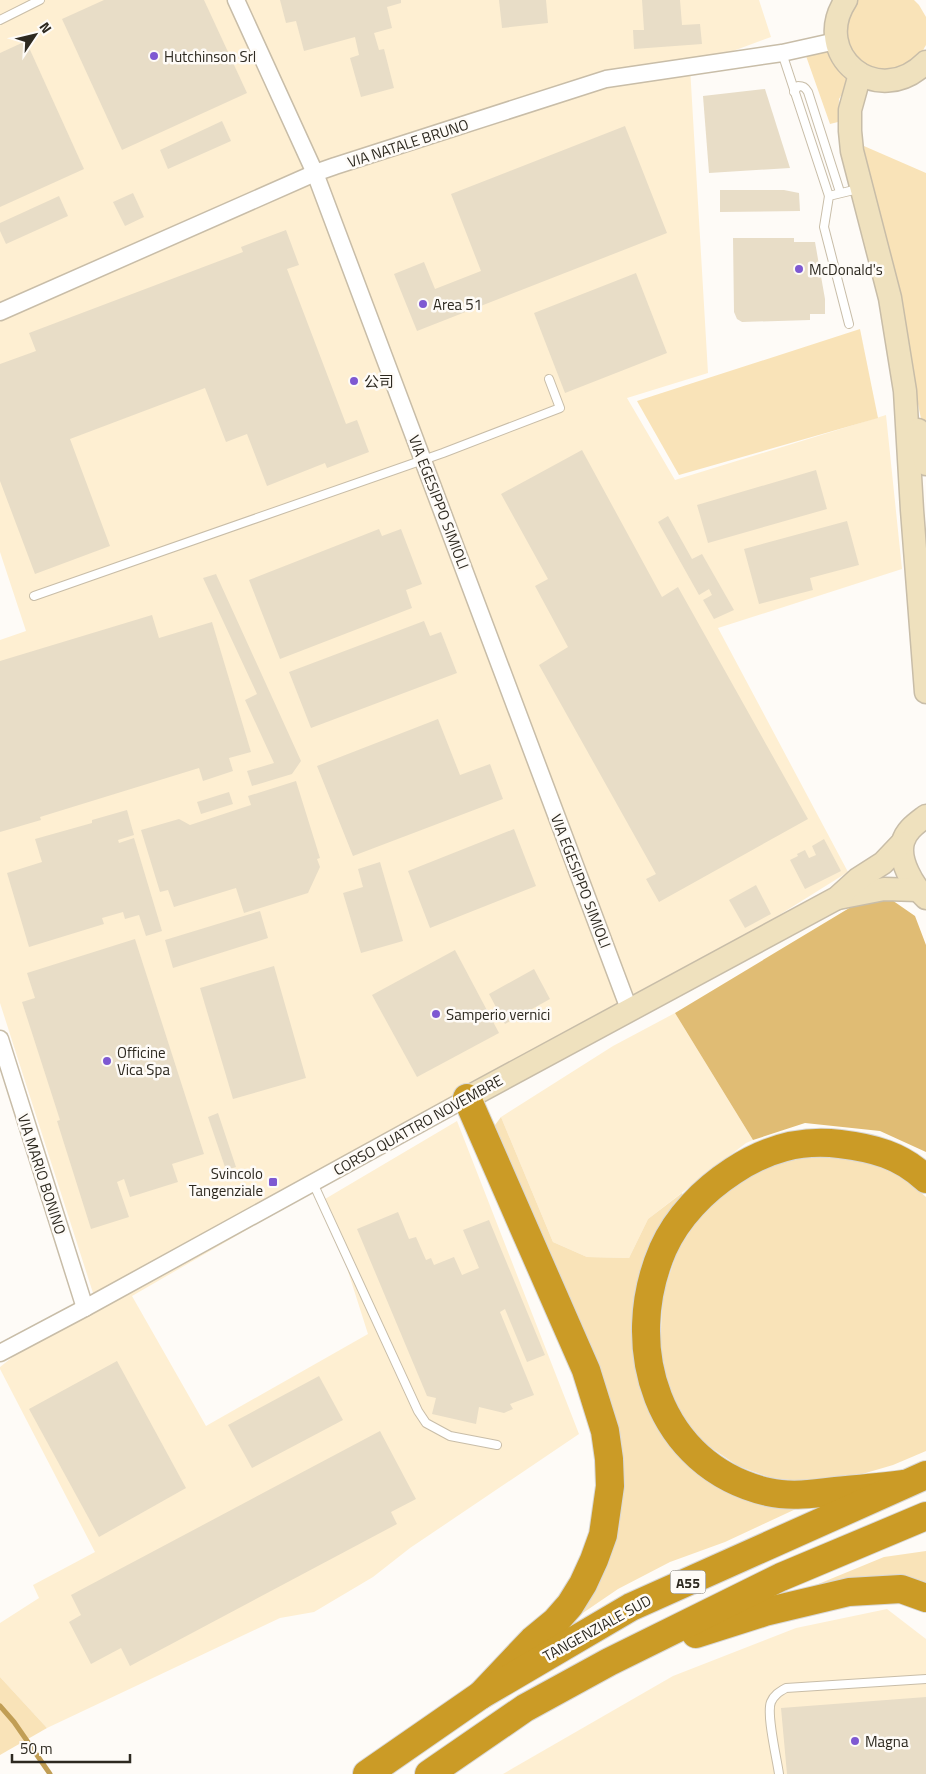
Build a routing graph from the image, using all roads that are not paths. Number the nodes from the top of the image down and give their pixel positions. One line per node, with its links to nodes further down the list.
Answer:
1 (40, 0): 4 (lane)
2 (236, 0): 10 (street, VIA EGESIPPO SIMIOLI)
3 (842, 2): 5 (main road)
4 (0, 20)
5 (836, 41): 6 (street, VIA NATALE BRUNO); 8 (main road)
6 (782, 53): 9 (lane); 10 (street, VIA NATALE BRUNO)
7 (926, 62): 8 (main road)
8 (860, 74): 11 (main road)
9 (794, 92): 12 (lane); 13 (lane)
10 (315, 172): 14 (street, VIA NATALE BRUNO); 18 (street, VIA EGESIPPO SIMIOLI)
11 (863, 188): 12 (lane); 17 (main road)
12 (840, 192): 13 (lane)
13 (829, 196): 15 (lane)
14 (0, 312)
15 (849, 324)
16 (549, 380): 18 (lane)
17 (906, 391): 19 (main road); 21 (main road)
18 (423, 460): 20 (lane); 26 (street, VIA EGESIPPO SIMIOLI)
19 (926, 464)
20 (34, 596)
21 (926, 692)
22 (926, 816): 23 (main road, CORSO QUATTRO NOVEMBRE)
23 (902, 843): 24 (main road); 25 (main road, CORSO QUATTRO NOVEMBRE)
24 (922, 894): 25 (main road, CORSO QUATTRO NOVEMBRE)
25 (837, 898): 26 (main road, CORSO QUATTRO NOVEMBRE)
26 (629, 1009): 28 (main road, CORSO QUATTRO NOVEMBRE)
27 (0, 1039): 31 (street, VIA MARIO BONINO)
28 (467, 1098): 30 (street, CORSO QUATTRO NOVEMBRE); 39 (highway)
29 (926, 1178): 34 (highway)
30 (313, 1183): 31 (street, CORSO QUATTRO NOVEMBRE); 33 (lane)
31 (85, 1308): 32 (street, CORSO QUATTRO NOVEMBRE)
32 (0, 1353)
33 (497, 1445)
34 (915, 1480): 39 (highway, TANGENZIALE SUD / A55)
35 (926, 1516): 37 (highway, A55)
36 (926, 1598): 37 (highway)
37 (608, 1662): 41 (highway, A55)
38 (926, 1679): 42 (lane)
39 (481, 1695): 40 (highway, TANGENZIALE SUD / A55)
40 (367, 1774)
41 (429, 1774)
42 (779, 1774)

